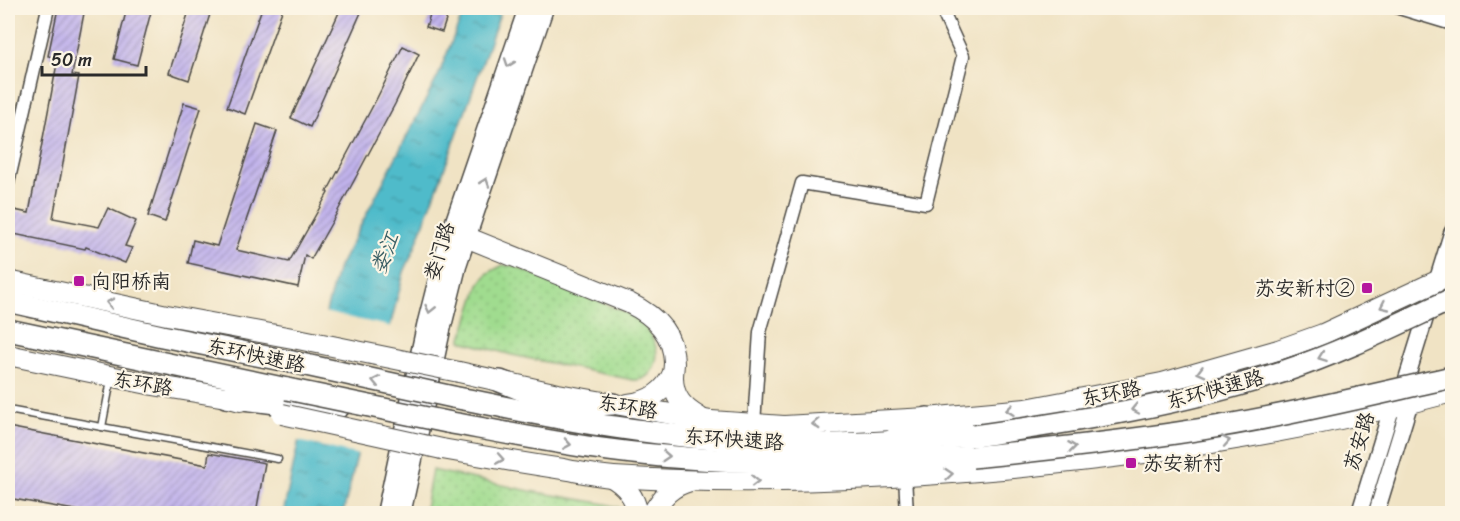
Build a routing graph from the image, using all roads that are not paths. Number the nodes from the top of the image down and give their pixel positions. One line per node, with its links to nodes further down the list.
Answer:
1 (48, 8): 7 (street)
2 (528, 8): 9 (main road, 娄门路, one-way to 9)
3 (544, 8): 9 (main road, 娄门路, one-way to 3)
4 (941, 8): 32 (street)
5 (1399, 8): 6 (street)
6 (1452, 24)
7 (8, 183)
8 (1452, 232): 10 (street, 苏安路)
9 (459, 235): 18 (main road); 41 (main road, 娄门路, one-way to 41); 42 (main road, 娄门路)
10 (1445, 278): 26 (street, 苏安路); 30 (main road, 东环路, one-way to 30)
11 (8, 281): 21 (main road, 东环路, one-way to 11, bridge)
12 (8, 294): 15 (highway)
13 (1452, 299): 35 (highway, 东环快速路, one-way to 35, bridge)
14 (8, 301): 15 (highway, 东环快速路)
15 (59, 312): 28 (highway, 东环快速路, one-way to 15, bridge)
16 (8, 330): 24 (highway, 东环快速路)
17 (8, 356): 20 (main road, 东环路)
18 (673, 373): 25 (main road); 31 (main road)
19 (1452, 377): 24 (highway, 东环快速路, one-way to 19, bridge)
20 (111, 378): 23 (main road, 东环路); 33 (lane)
21 (500, 381): 25 (main road, 东环路); 27 (highway)
22 (1452, 392): 26 (main road)
23 (226, 397): 24 (highway)
24 (284, 402): 39 (main road, one-way to 39, bridge)
25 (613, 404): 27 (highway); 31 (main road, 东环路)
26 (1401, 405): 38 (main road, one-way to 26); 46 (street, 苏安路); 47 (street, 苏安路)
27 (563, 406): 28 (highway); 34 (highway)
28 (514, 409): 34 (highway, 东环快速路)
29 (8, 410): 33 (lane)
30 (927, 418): 32 (main road, 东环路, one-way to 32); 35 (highway); 36 (highway)
31 (711, 421): 32 (main road, 东环路)
32 (754, 424)
33 (102, 427): 37 (lane)
34 (614, 427): 36 (highway, 东环快速路)
35 (974, 436): 36 (highway, 东环快速路)
36 (889, 442)
37 (278, 459)
38 (905, 476): 40 (main road, one-way to 38); 45 (street)
39 (611, 477): 40 (main road); 43 (main road)
40 (696, 480): 44 (main road)
41 (386, 513)
42 (401, 513)
43 (638, 513)
44 (652, 513)
45 (907, 513)
46 (1359, 513)
47 (1376, 513)

